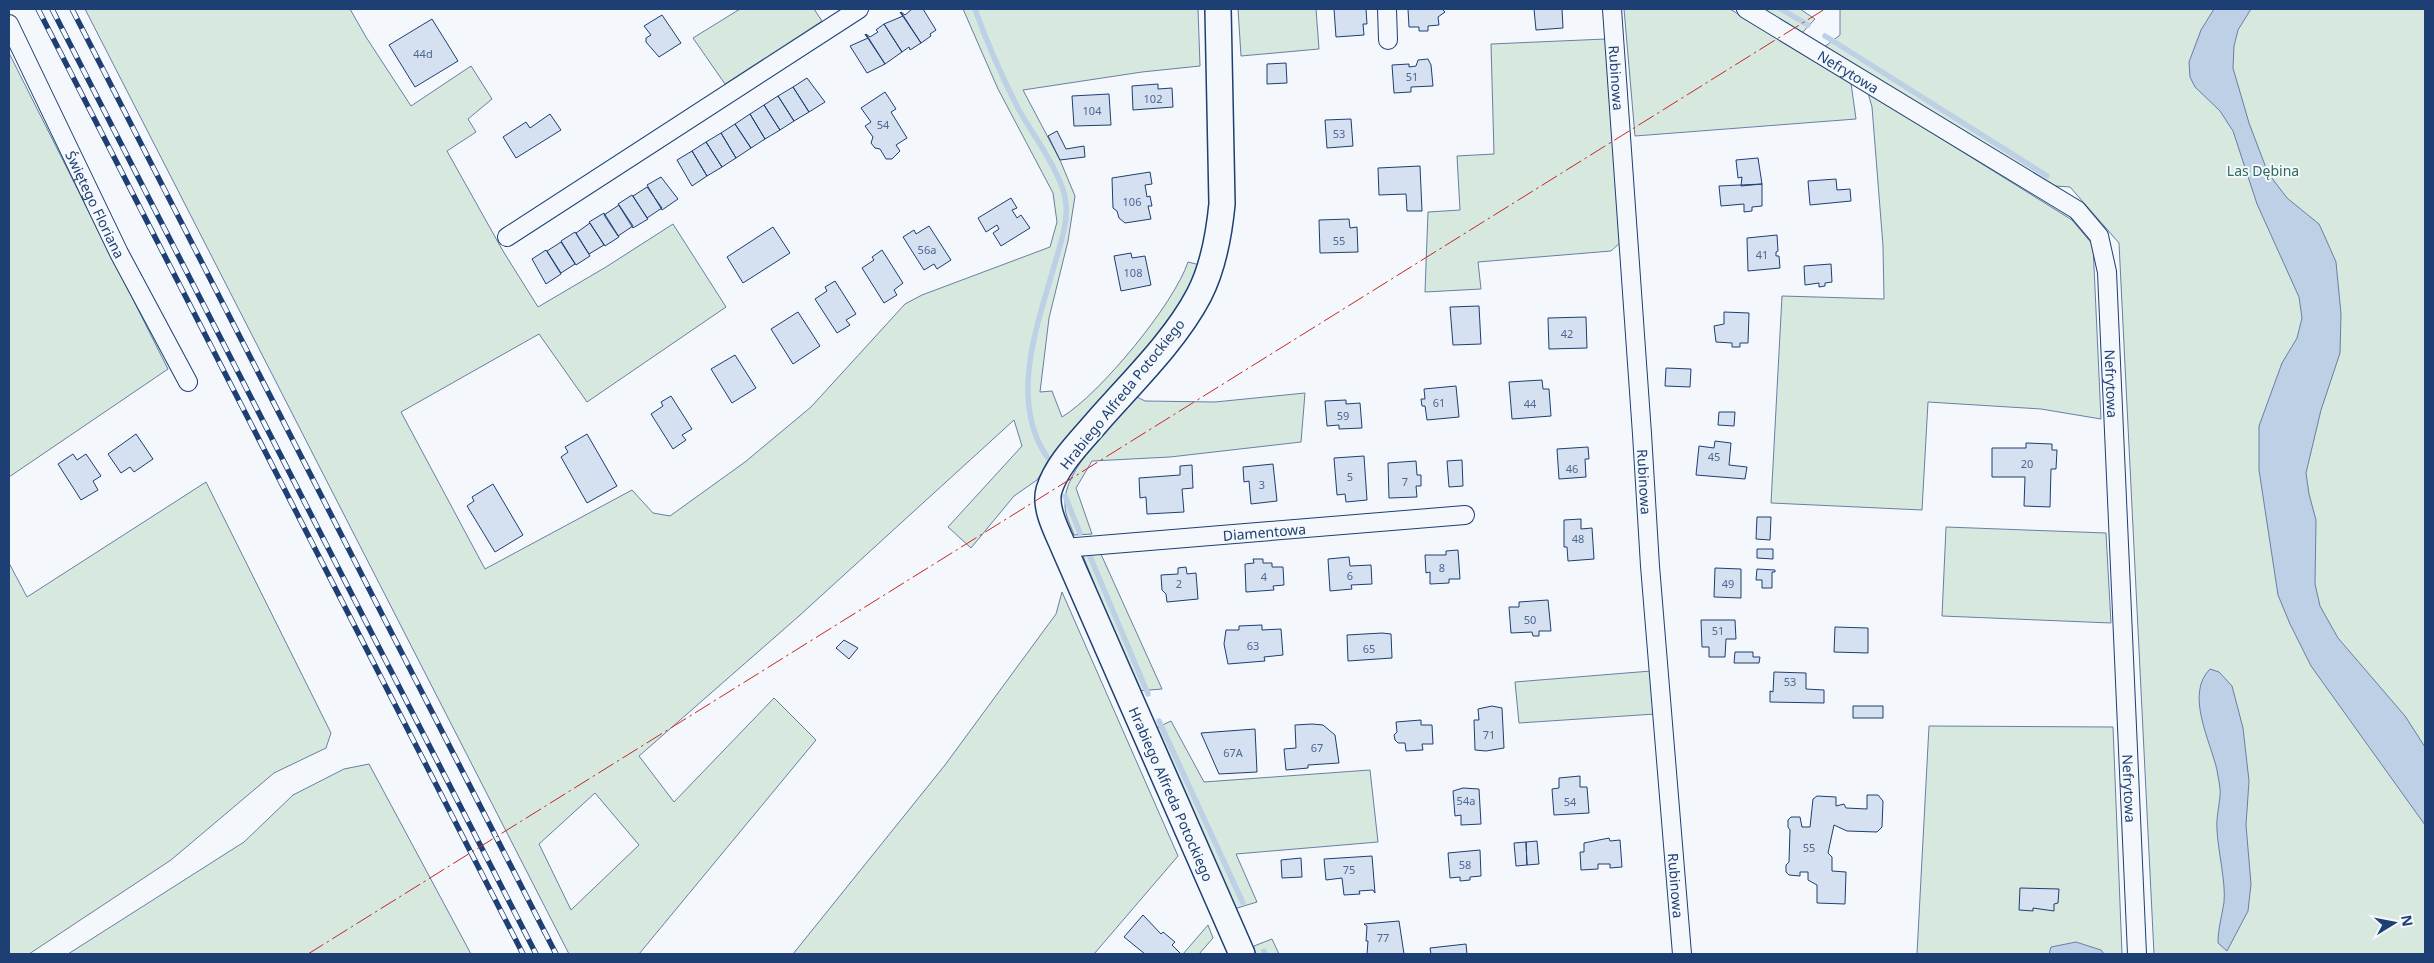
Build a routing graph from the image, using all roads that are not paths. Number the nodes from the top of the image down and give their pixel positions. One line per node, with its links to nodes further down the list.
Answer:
1 (859, 9): 8 (street)
2 (1218, 9): 11 (street, Hrabiego Alfreda Potockiego)
3 (1387, 9): 7 (street)
4 (1612, 9): 13 (street, Rubinowa)
5 (1746, 9): 14 (street, Nefrytowa)
6 (9, 24): 9 (street, Świętego Floriana)
7 (1388, 40)
8 (507, 237)
9 (188, 382)
10 (1465, 515): 11 (street, Diamentowa)
11 (1064, 548): 12 (street, Hrabiego Alfreda Potockiego)
12 (1242, 954)
13 (1682, 954)
14 (2137, 954)

